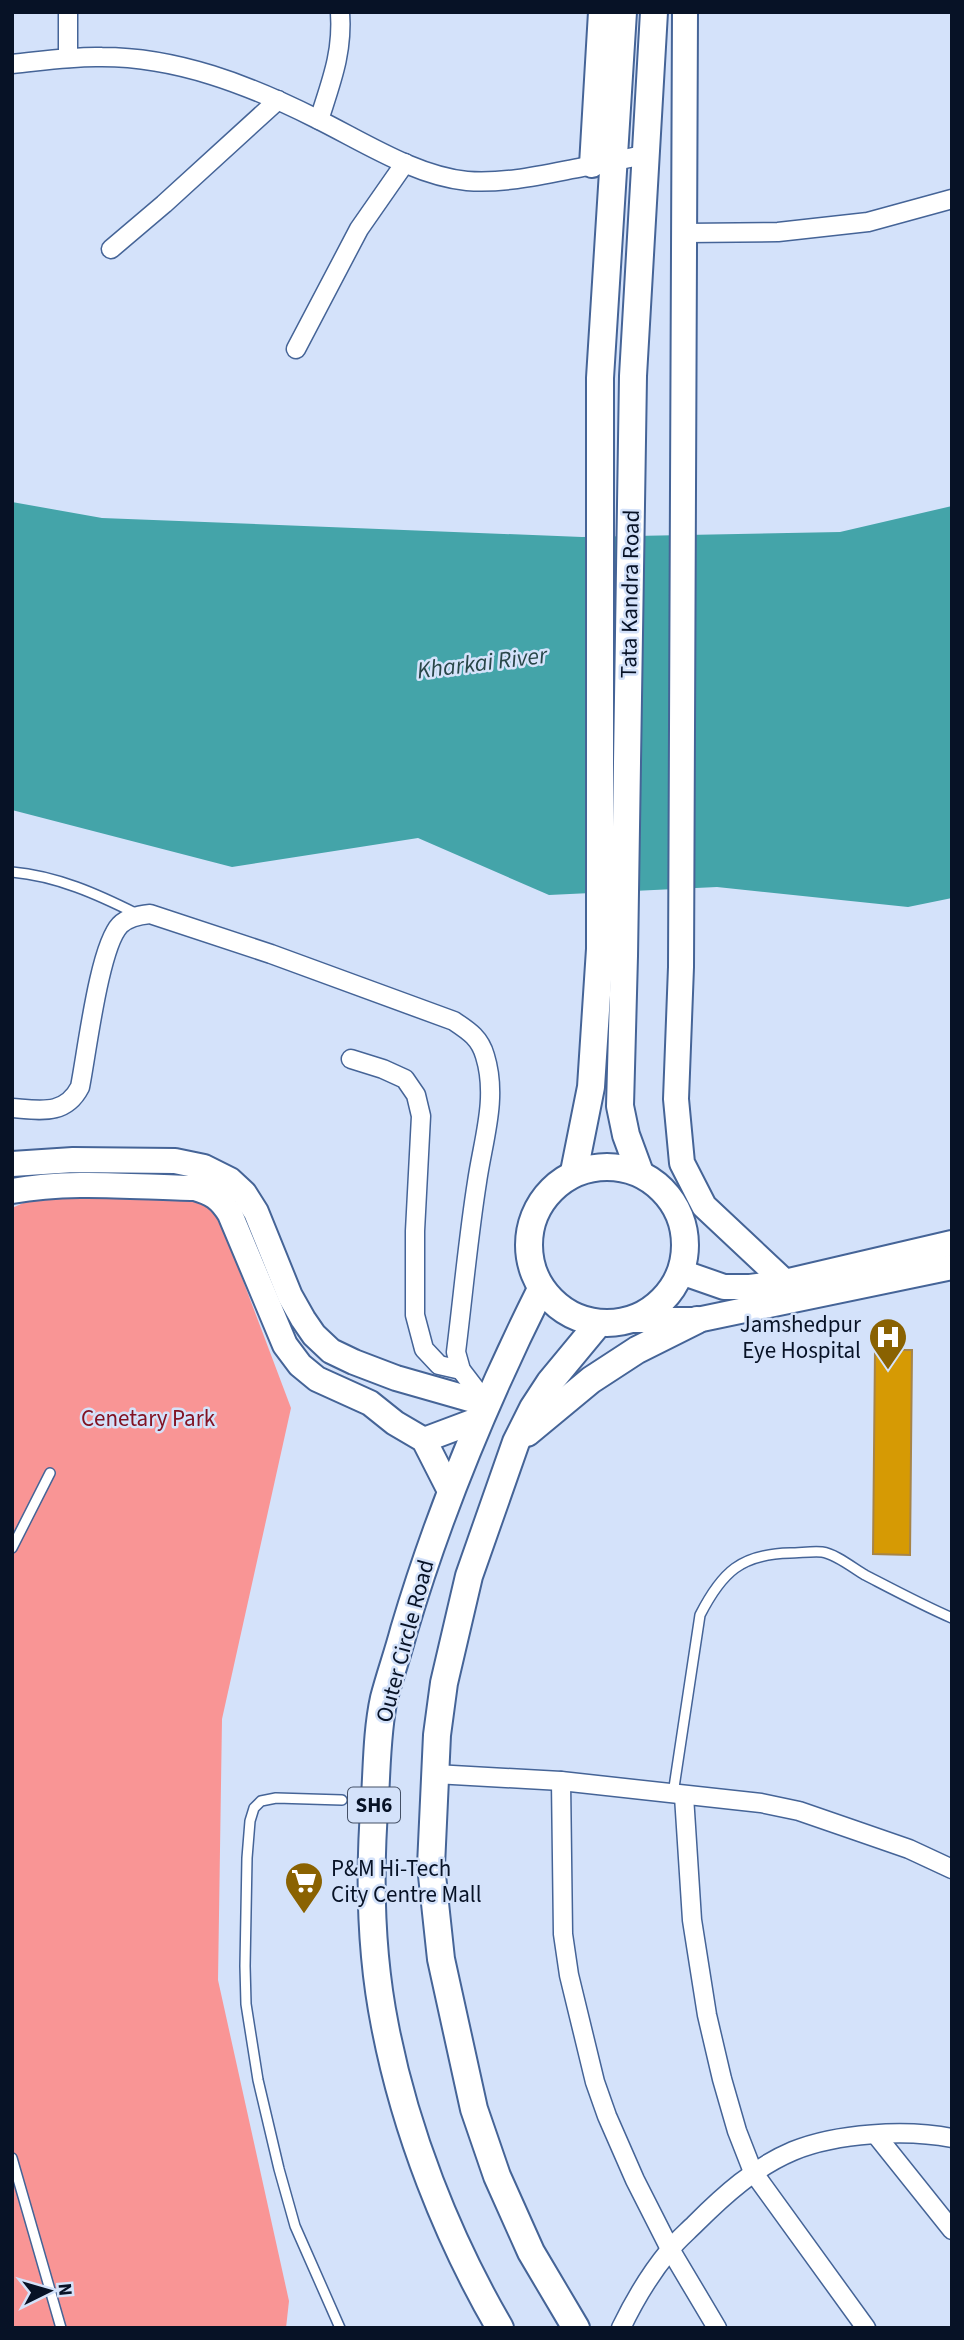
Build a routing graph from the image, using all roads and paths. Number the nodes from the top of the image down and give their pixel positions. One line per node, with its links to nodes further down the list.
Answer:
1 (68, 12): 7 (street)
2 (340, 12): 10 (street)
3 (601, 12): 13 (street)
4 (623, 12): 13 (main road)
5 (654, 12): 11 (main road, Tata Kandra Road)
6 (684, 12): 15 (street)
7 (68, 58): 8 (street); 9 (street)
8 (12, 64)
9 (278, 100): 10 (street); 16 (street)
10 (319, 120): 12 (street)
11 (646, 154): 13 (street); 20 (main road, Tata Kandra Road)
12 (405, 163): 13 (street); 17 (street)
13 (602, 164): 20 (main road)
14 (952, 199): 15 (street)
15 (685, 233): 30 (street)
16 (111, 249)
17 (296, 349)
18 (12, 872): 19 (lane)
19 (138, 915): 22 (street); 36 (street)
20 (612, 953): 24 (main road); 25 (main road, Tata Kandra Road)
21 (351, 1059): 36 (street)
22 (12, 1108)
23 (12, 1164): 35 (street)
24 (574, 1172): 25 (main road); 31 (main road)
25 (640, 1173): 29 (main road)
26 (12, 1191): 37 (street)
27 (952, 1243): 30 (street)
28 (952, 1267): 33 (street)
29 (681, 1272): 30 (street); 32 (main road)
30 (785, 1282)
31 (541, 1289): 34 (main road); 38 (main road, Outer Circle Road / SH6)
32 (631, 1320): 33 (street); 34 (main road)
33 (697, 1320): 39 (main road)
34 (598, 1324): 39 (main road, SH6)
35 (346, 1359): 37 (street); 38 (street)
36 (461, 1370): 38 (street)
37 (332, 1387): 40 (street)
38 (483, 1412): 39 (main road); 40 (street); 42 (main road, Outer Circle Road / SH6)
39 (519, 1436): 45 (main road, SH6)
40 (424, 1440): 42 (street)
41 (50, 1473): 43 (lane)
42 (450, 1491): 58 (main road, Outer Circle Road / SH6)
43 (12, 1548)
44 (952, 1618): 47 (lane)
45 (435, 1774): 46 (street); 59 (main road, SH6)
46 (561, 1781): 47 (street); 55 (street)
47 (679, 1795): 49 (street); 53 (street)
48 (341, 1800): 57 (lane)
49 (952, 1869)
50 (876, 2135): 51 (street); 53 (street); 54 (street)
51 (952, 2138)
52 (12, 2158): 56 (lane)
53 (753, 2172): 55 (street); 62 (street)
54 (952, 2230)
55 (670, 2249): 60 (street); 61 (street)
56 (61, 2328)
57 (340, 2328)
58 (500, 2328)
59 (576, 2328)
60 (621, 2328)
61 (717, 2328)
62 (866, 2328)

